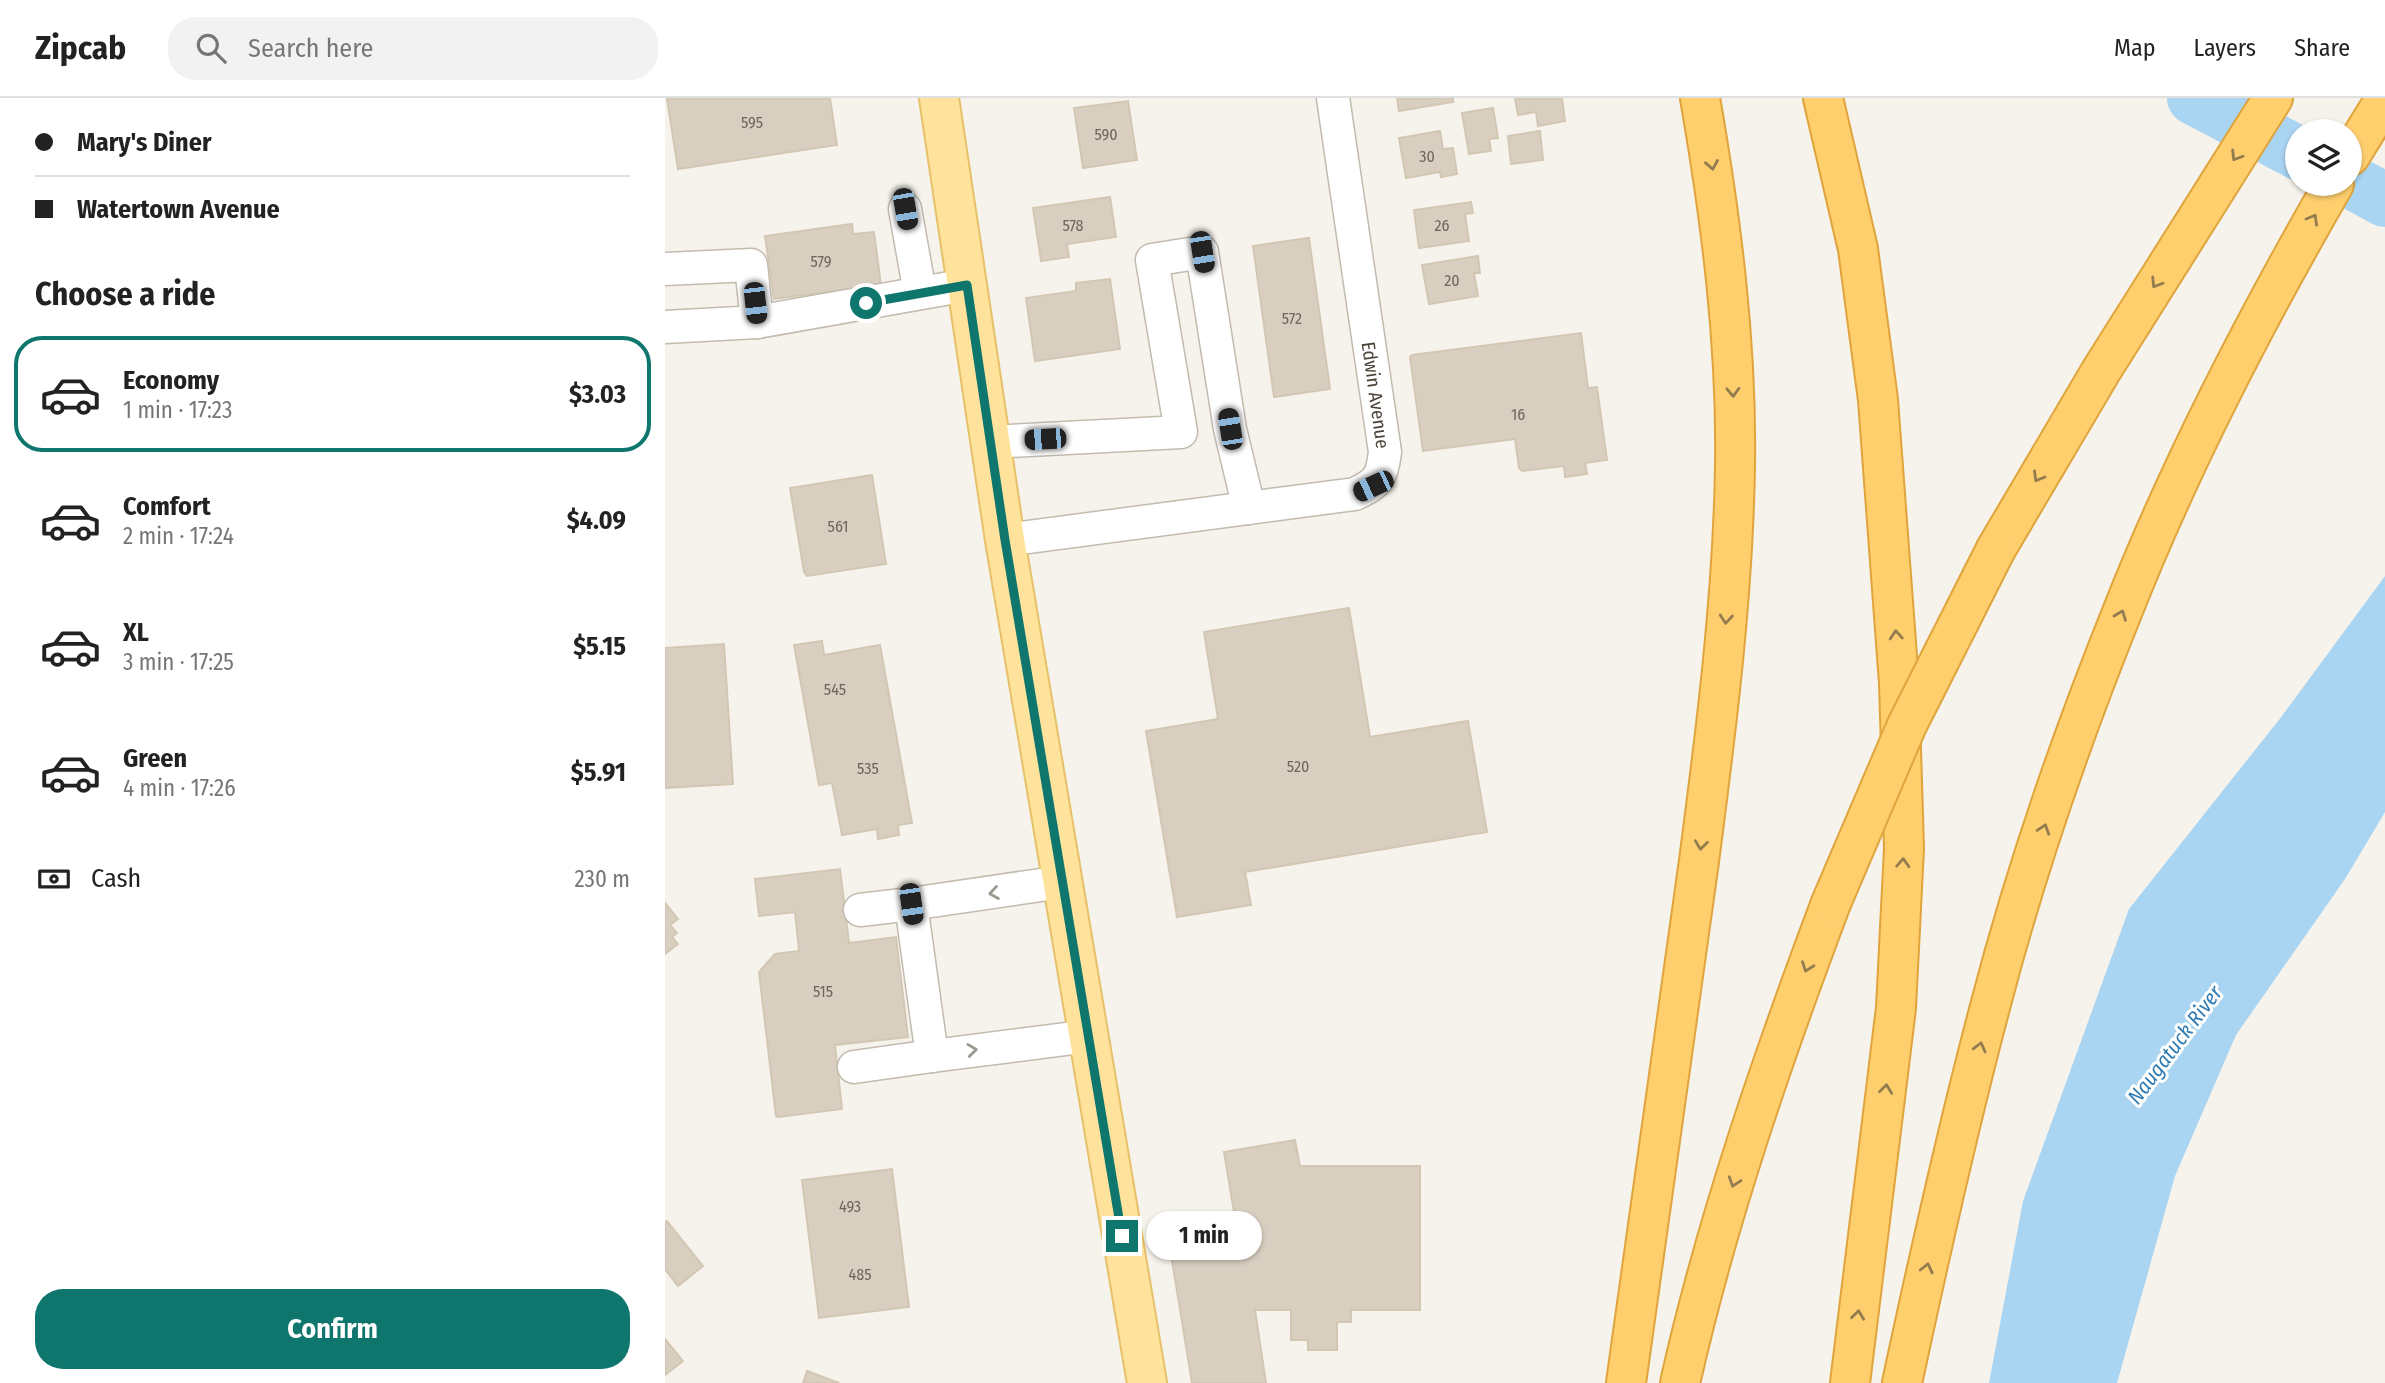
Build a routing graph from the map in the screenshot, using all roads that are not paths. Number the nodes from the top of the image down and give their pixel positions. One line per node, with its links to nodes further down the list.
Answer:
1 (939, 98): 11 (main road)
2 (1333, 98): 18 (street, Edwin Avenue)
3 (1700, 98): 27 (highway, one-way to 27)
4 (1823, 98): 29 (highway, one-way to 4)
5 (2273, 98): 28 (highway, one-way to 28, bridge)
6 (2385, 99): 7 (highway)
7 (2362, 136)
8 (2327, 196): 30 (highway, one-way to 8)
9 (905, 209): 12 (street)
10 (665, 269): 13 (street)
11 (967, 285): 12 (street); 17 (main road)
12 (920, 293): 13 (street)
13 (757, 322): 14 (street)
14 (665, 327)
15 (1230, 429): 16 (street); 16 (street); 18 (street)
16 (1181, 432): 17 (street)
17 (990, 442): 19 (main road)
18 (1249, 508): 19 (street, Edwin Avenue)
19 (1005, 540): 20 (main road)
20 (1061, 882): 21 (street, one-way to 21); 23 (main road)
21 (911, 904): 22 (street); 24 (street)
22 (860, 910)
23 (1089, 1036): 24 (street, one-way to 23); 26 (main road)
24 (932, 1056): 25 (street)
25 (854, 1067)
26 (1147, 1383)
27 (1626, 1383)
28 (1680, 1383)
29 (1850, 1383)
30 (1902, 1383)

